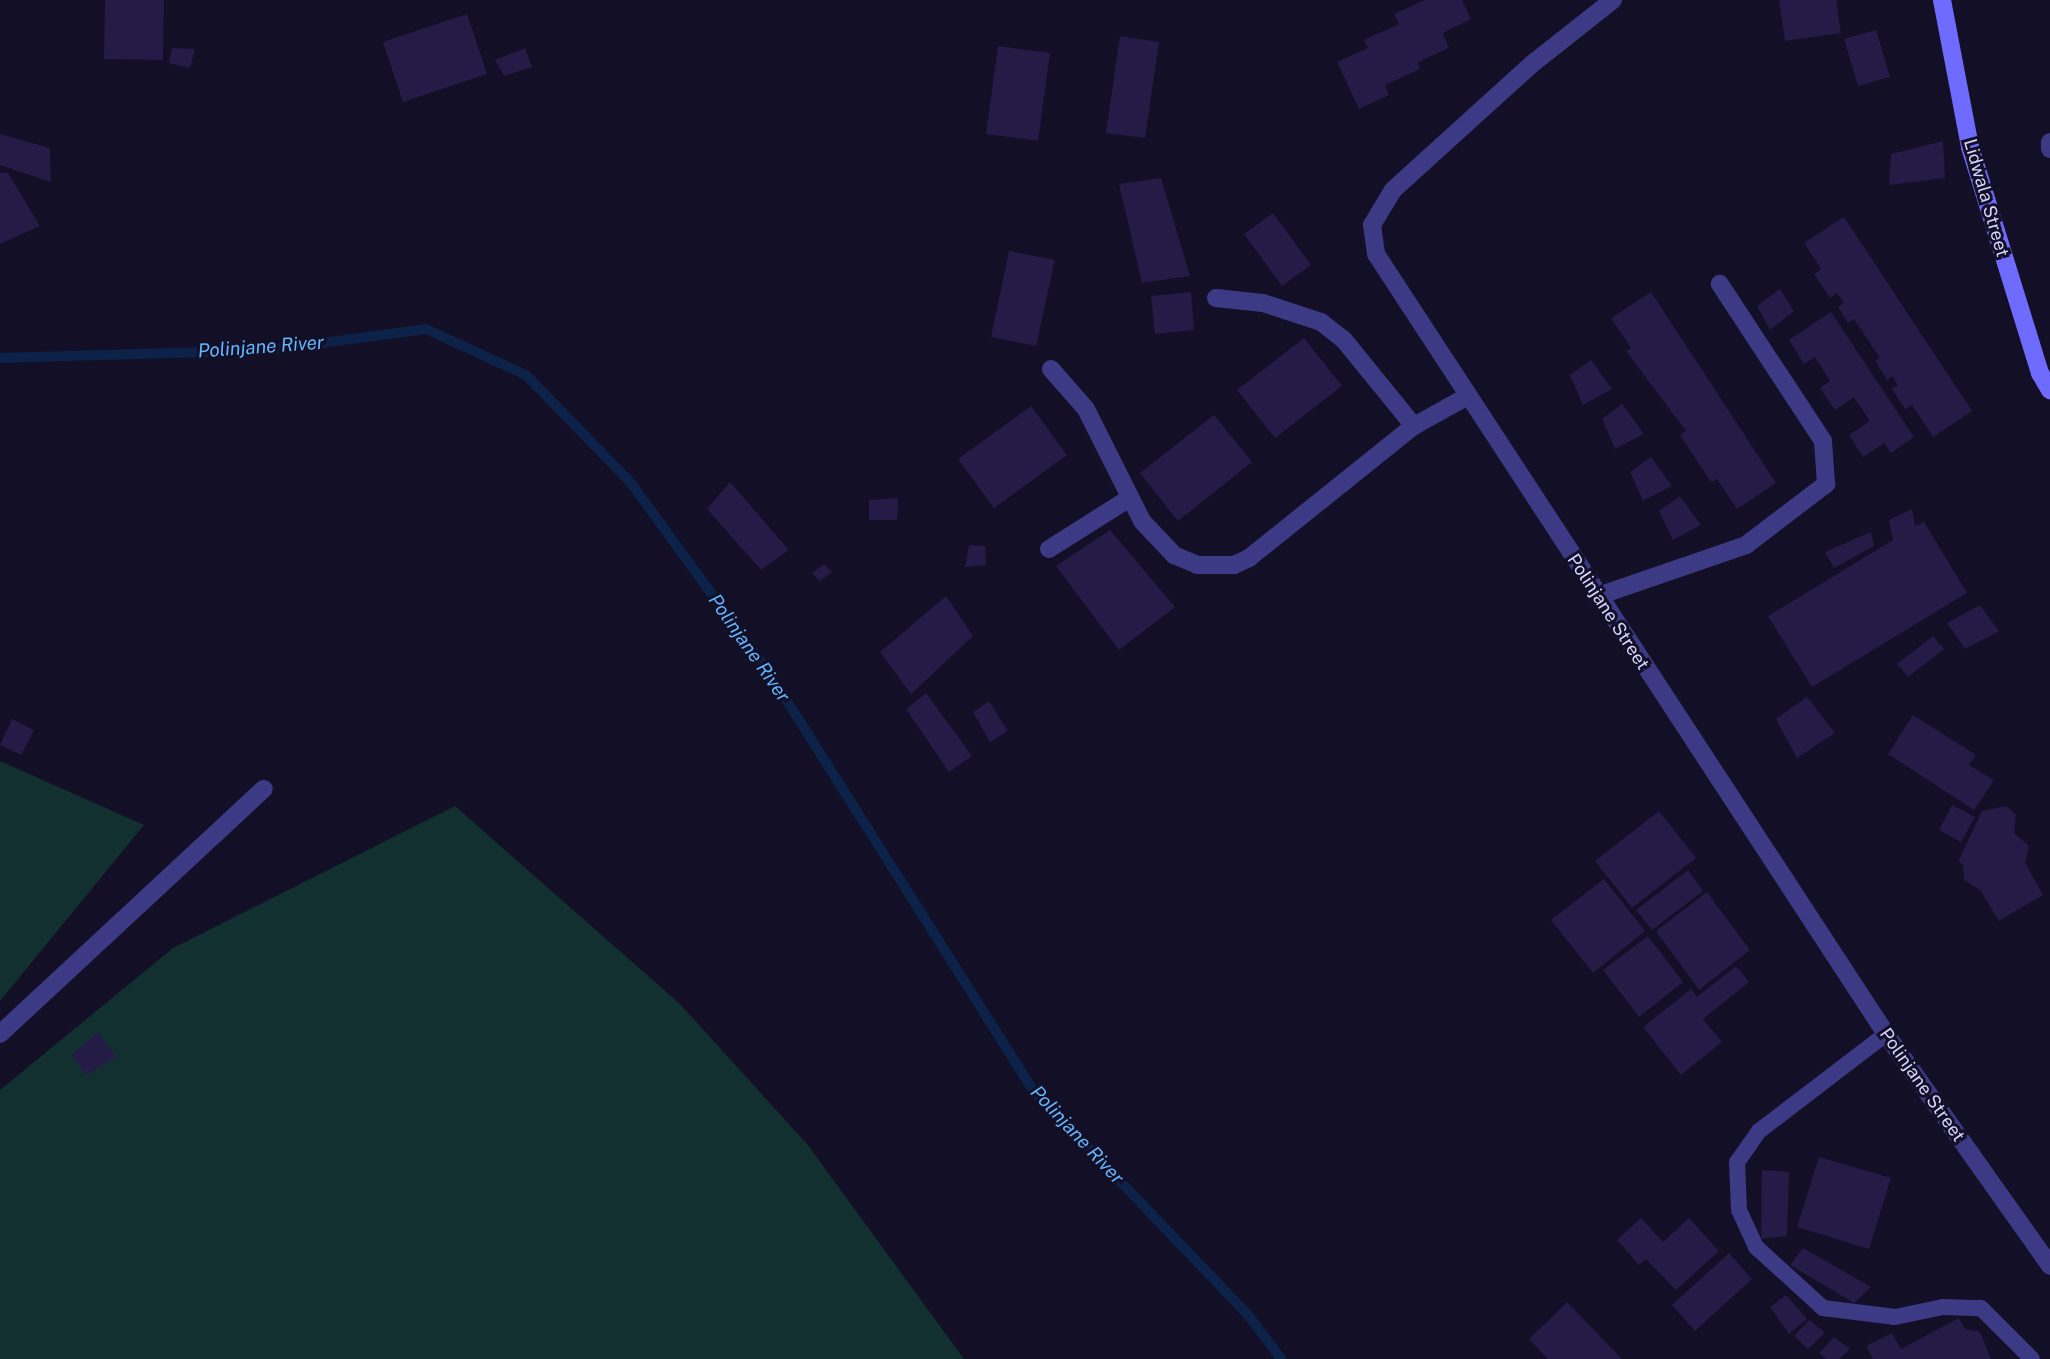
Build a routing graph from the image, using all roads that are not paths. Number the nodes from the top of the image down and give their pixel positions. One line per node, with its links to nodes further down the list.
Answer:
1 (1614, 0): 9 (street, Polinjane Street)
2 (1941, 0): 8 (street, Lidwala Street)
3 (2050, 142): 4 (street)
4 (2050, 149)
5 (1720, 284): 13 (street)
6 (1216, 298): 10 (street)
7 (1051, 369): 11 (street)
8 (2050, 390)
9 (1468, 396): 10 (street); 13 (street, Polinjane Street)
10 (1414, 426): 11 (street)
11 (1128, 499): 12 (street)
12 (1049, 549)
13 (1598, 596): 16 (street, Polinjane Street)
14 (264, 789): 15 (street)
15 (0, 1034)
16 (1886, 1034): 17 (street, Polinjane Street); 18 (lane)
17 (2050, 1266)
18 (2032, 1359)

